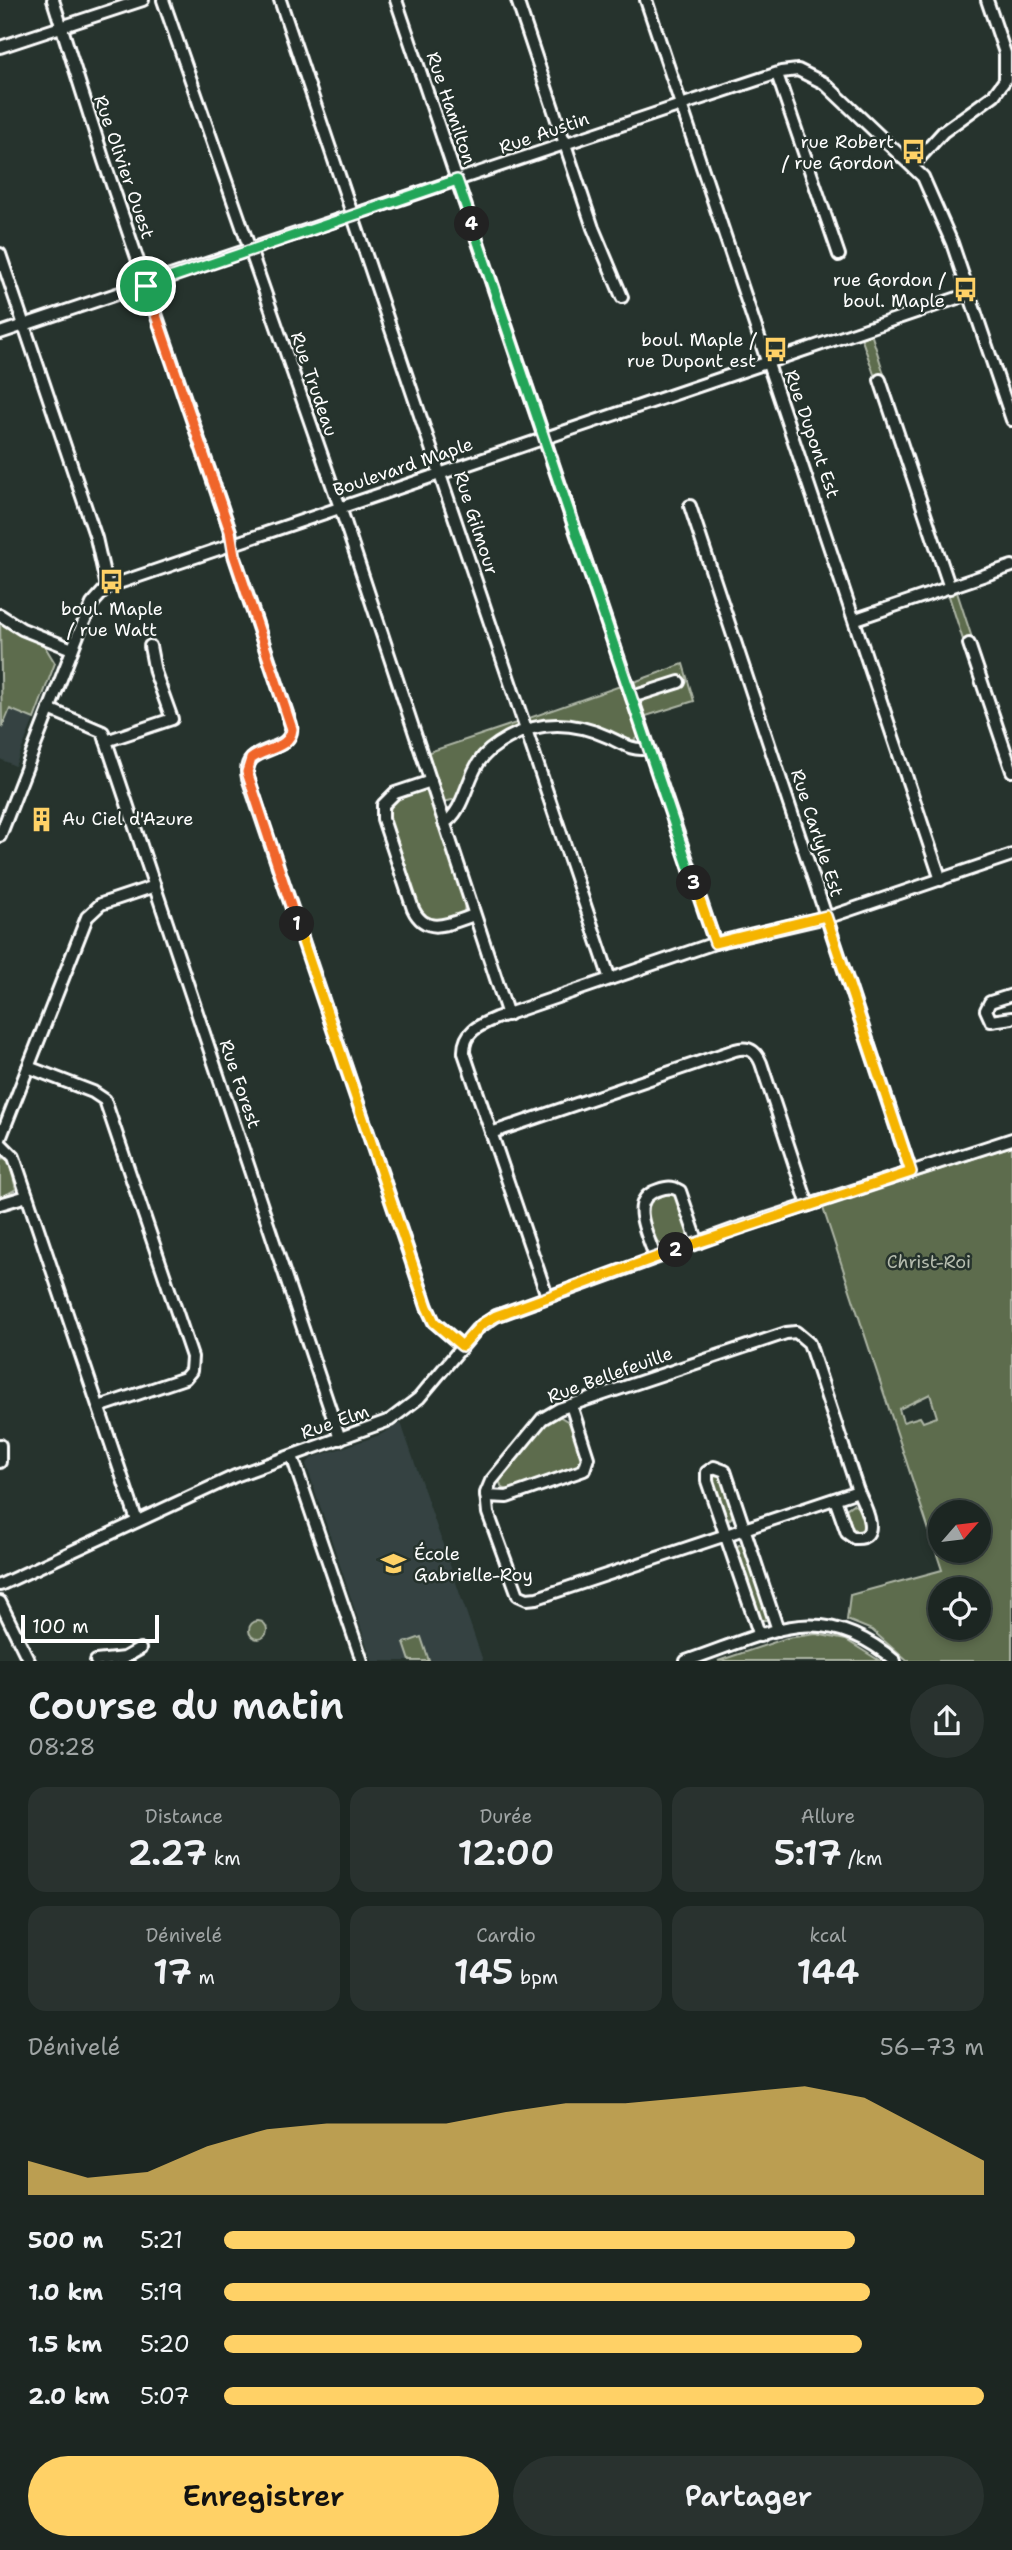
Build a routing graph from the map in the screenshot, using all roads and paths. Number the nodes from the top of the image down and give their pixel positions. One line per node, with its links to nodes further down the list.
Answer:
1 (53, 0): 9 (street, Rue Olivier Ouest)
2 (143, 0): 9 (street)
3 (163, 0): 17 (street, Rue Trudeau)
4 (280, 0): 16 (street, Rue Gilmour)
5 (396, 0): 15 (street, Rue Hamilton)
6 (517, 0): 13 (street)
7 (646, 0): 12 (street, Rue Dupont Est)
8 (987, 0): 14 (street)
9 (61, 28): 10 (street); 20 (street, Rue Olivier Ouest)
10 (0, 47)
11 (777, 74): 12 (street, Rue Austin); 14 (street, Rue Austin); 19 (street)
12 (681, 105): 13 (street, Rue Austin); 25 (street, Rue Dupont Est)
13 (565, 144): 15 (street, Rue Austin); 22 (street)
14 (912, 166): 21 (street, Rue Austin)
15 (457, 180): 16 (street, Rue Austin); 28 (street, Rue Hamilton)
16 (353, 215): 17 (street, Rue Austin); 29 (street, Rue Gilmour)
17 (249, 251): 20 (street, Rue Austin); 31 (street, Rue Trudeau)
18 (0, 254): 23 (street)
19 (839, 255)
20 (146, 286): 23 (street, Rue Austin); 32 (street, Rue Olivier Ouest)
21 (969, 294): 25 (street, Boulevard Maple); 27 (street, Rue Austin)
22 (622, 297)
23 (24, 325): 24 (street, Rue Austin); 34 (street)
24 (0, 332)
25 (768, 361): 28 (street, Boulevard Maple); 37 (street, Rue Dupont Est)
26 (880, 380): 35 (street)
27 (1012, 420)
28 (544, 437): 29 (street, Boulevard Maple); 42 (street, Rue Hamilton)
29 (441, 472): 31 (street, Boulevard Maple); 44 (street, Rue Gilmour)
30 (690, 506): 55 (street, Rue Carlyle Est)
31 (339, 507): 32 (street, Boulevard Maple); 48 (street, Rue Trudeau)
32 (232, 543): 34 (street, Boulevard Maple); 72 (street, Rue Olivier Ouest)
33 (1012, 566): 35 (street)
34 (107, 587): 40 (street)
35 (950, 588): 37 (street)
36 (0, 615): 40 (street)
37 (856, 620): 52 (street, Rue Dupont Est)
38 (969, 644): 47 (street)
39 (150, 646): 45 (street)
40 (72, 649): 43 (street)
41 (679, 682): 42 (street)
42 (632, 697): 46 (street, Rue Hamilton)
43 (49, 709): 45 (street); 50 (street)
44 (526, 729): 46 (street); 49 (street); 57 (street, Rue Gilmour)
45 (106, 741): 53 (street, Rue Forest)
46 (648, 748): 56 (street, Rue Hamilton)
47 (1012, 771)
48 (431, 781): 49 (street, Rue Trudeau); 54 (street)
49 (444, 823): 54 (street, Rue Trudeau)
50 (0, 836)
51 (1012, 855): 52 (street)
52 (941, 880): 55 (street)
53 (155, 886): 61 (street); 75 (street, Rue Forest)
54 (474, 915): 59 (street, Rue Trudeau)
55 (826, 916): 56 (street); 65 (street, Rue Carlyle Est)
56 (715, 943): 57 (street)
57 (610, 979): 59 (street)
58 (1012, 995): 60 (street)
59 (508, 1015): 62 (street)
60 (1012, 1018)
61 (28, 1067): 64 (street); 74 (street)
62 (491, 1133): 68 (street); 71 (street)
63 (1012, 1139): 65 (street, Rue Elm)
64 (0, 1141): 66 (street)
65 (911, 1172): 68 (street, Rue Elm)
66 (27, 1196): 67 (street); 74 (street)
67 (0, 1204)
68 (808, 1205): 69 (street, Rue Elm)
69 (698, 1243): 70 (street, Rue Elm); 70 (street)
70 (655, 1257): 71 (street, Rue Elm)
71 (547, 1296): 72 (street, Rue Elm)
72 (462, 1346): 75 (street, Rue Elm)
73 (571, 1405): 79 (street, Rue Bellefeuille); 80 (street, Rue Bellefeuille); 80 (street)
74 (99, 1407): 82 (street)
75 (340, 1439): 77 (street, Rue Elm)
76 (0, 1445): 78 (street)
77 (292, 1456): 82 (street, Rue Elm); 92 (street)
78 (0, 1462)
79 (858, 1491): 81 (street); 81 (street, Rue Bellefeuille)
80 (486, 1496): 84 (street)
81 (835, 1499): 83 (street)
82 (138, 1521): 85 (street, Rue Elm)
83 (744, 1529): 84 (street); 84 (street); 87 (street)
84 (726, 1535): 88 (street)
85 (0, 1585)
86 (0, 1602): 90 (street)
87 (778, 1630): 88 (street); 94 (street)
88 (760, 1636): 93 (street)
89 (140, 1649): 91 (street)
90 (29, 1661)
91 (96, 1661)
92 (362, 1661)
93 (686, 1661)
94 (895, 1661)

